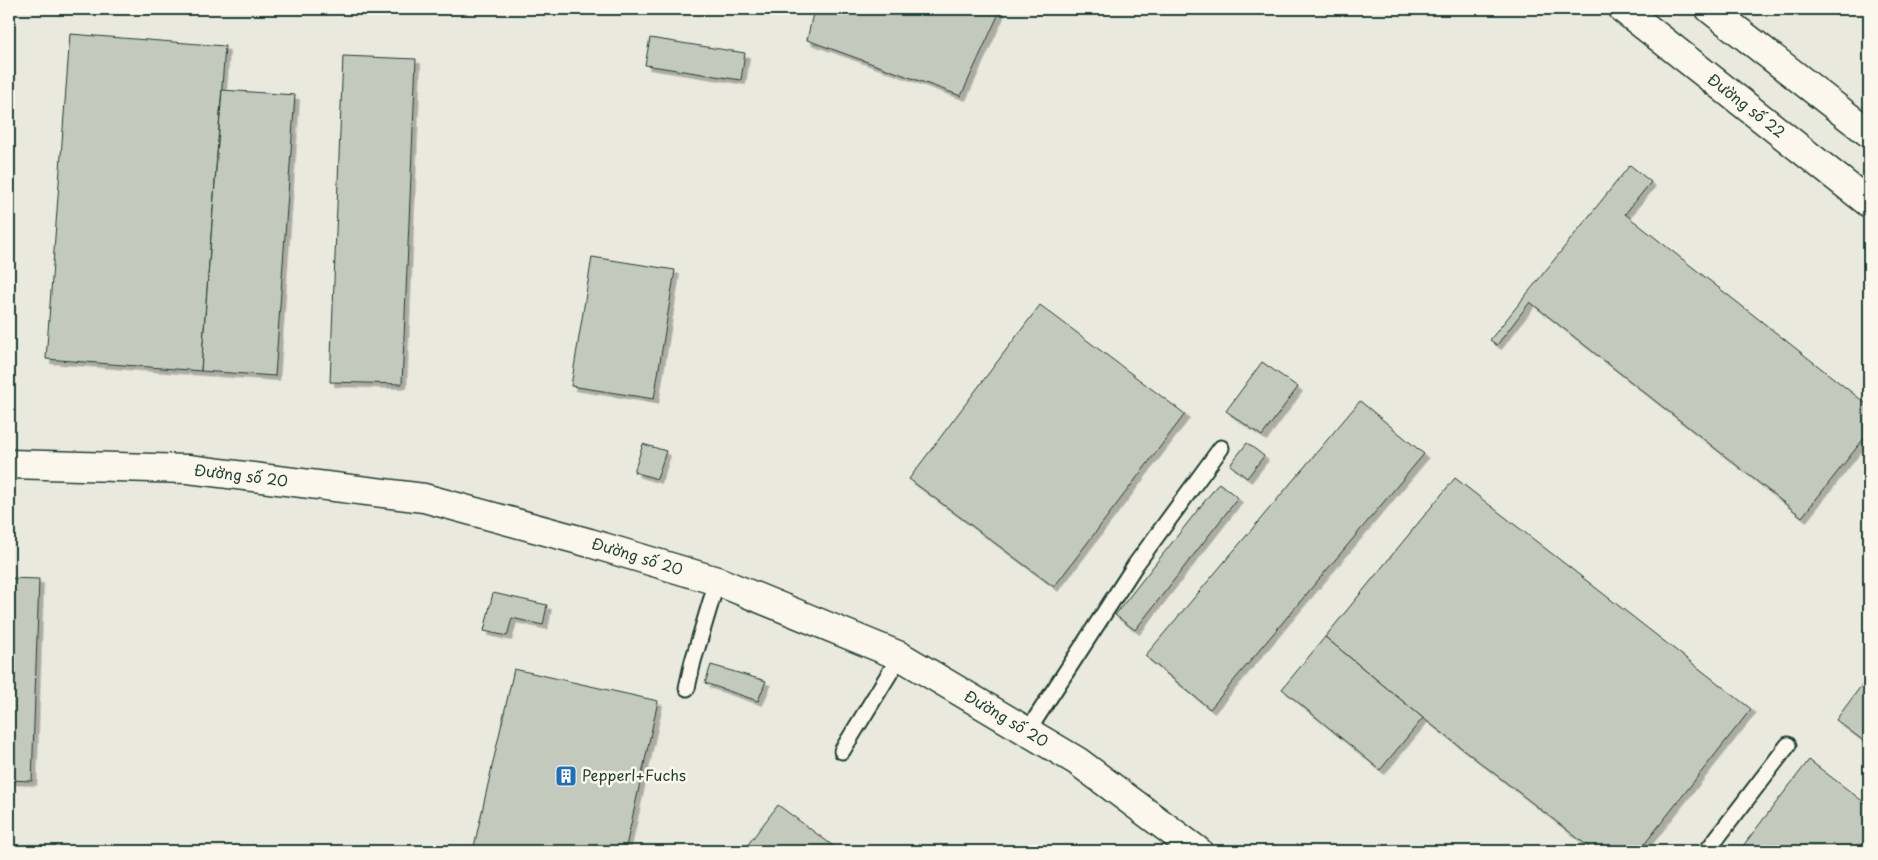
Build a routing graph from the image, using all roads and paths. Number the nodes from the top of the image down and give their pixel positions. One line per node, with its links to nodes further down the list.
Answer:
1 (1623, 9): 4 (street, Đường số 22)
2 (1710, 9): 3 (street)
3 (1869, 133)
4 (1869, 203)
5 (1221, 448): 10 (lane)
6 (9, 464): 7 (street, Đường số 20)
7 (717, 582): 8 (street, Đường số 20); 9 (lane)
8 (900, 656): 10 (street, Đường số 20); 12 (lane)
9 (687, 688)
10 (1027, 732): 13 (street, Đường số 20)
11 (1788, 745): 14 (lane)
12 (842, 751)
13 (1198, 851)
14 (1707, 851)

